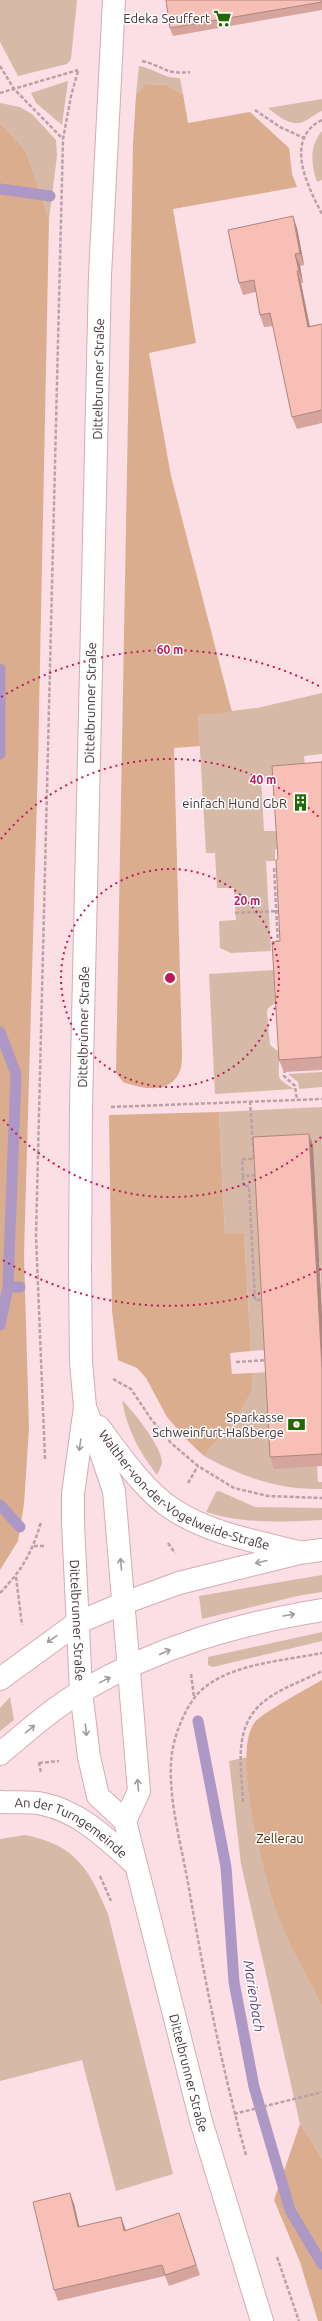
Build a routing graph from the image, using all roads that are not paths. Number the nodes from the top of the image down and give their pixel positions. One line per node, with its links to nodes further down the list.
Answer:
1 (114, 0): 2 (street, Dittelbrunner Straße)
2 (85, 1407): 4 (street, Walther-von-der-Vogelweide-Straße); 5 (street, Dittelbrunner Straße, one-way to 2); 7 (street, Dittelbrunner Straße, one-way to 7)
3 (322, 1550): 4 (street, Walther-von-der-Vogelweide-Straße)
4 (299, 1552): 5 (street, Walther-von-der-Vogelweide-Straße, one-way to 5)
5 (124, 1603): 7 (street); 8 (street, Dittelbrunner Straße)
6 (322, 1610): 8 (street, one-way to 6)
7 (77, 1623): 9 (street, one-way to 9); 10 (street, Dittelbrunner Straße)
8 (129, 1668): 10 (street, one-way to 8); 13 (street, Dittelbrunner Straße, one-way to 8)
9 (0, 1679)
10 (81, 1691): 11 (street, one-way to 10); 13 (street, Dittelbrunner Straße, one-way to 13)
11 (0, 1754)
12 (0, 1802): 14 (street, An der Turngemeinde)
13 (126, 1821): 14 (street, Dittelbrunner Straße)
14 (136, 1865): 15 (street, Dittelbrunner Straße)
15 (262, 2321)

